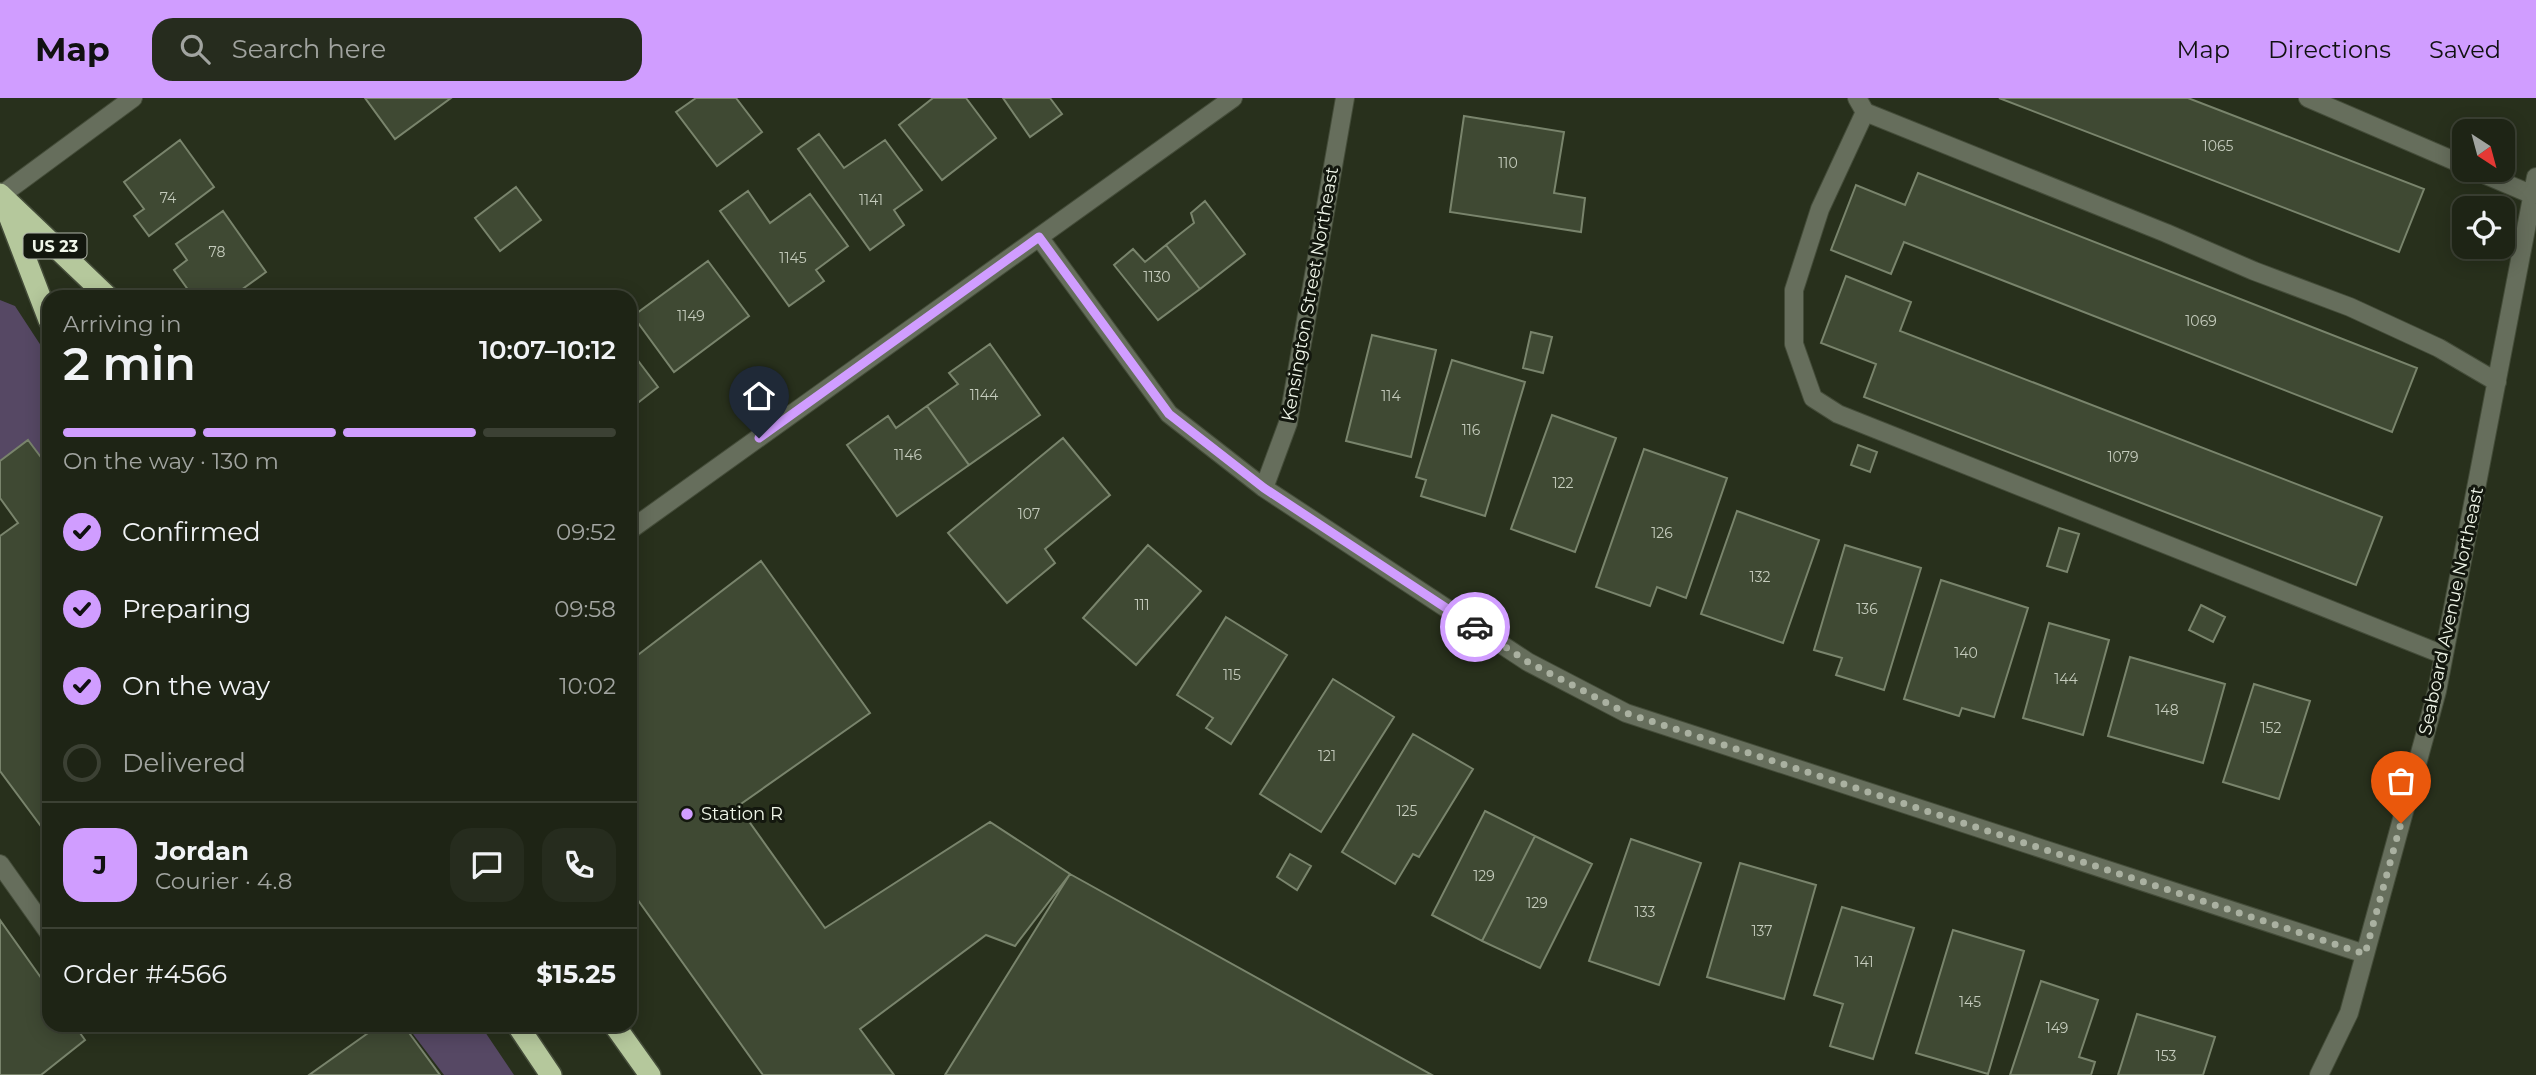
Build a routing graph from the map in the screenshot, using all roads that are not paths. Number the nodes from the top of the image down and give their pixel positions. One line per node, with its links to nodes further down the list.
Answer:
1 (133, 98): 9 (street)
2 (1233, 98): 10 (street)
3 (1345, 98): 14 (street, Kensington Street Northeast)
4 (2308, 98): 6 (street)
5 (1861, 105): 13 (street); 16 (street)
6 (2452, 160)
7 (2515, 181): 8 (street)
8 (2534, 186): 13 (street, Seaboard Avenue Northeast)
9 (0, 195): 11 (highway, US 23); 12 (highway, US 23)
10 (1039, 237): 14 (street); 15 (street)
11 (101, 290)
12 (42, 302)
13 (2497, 382): 16 (street, Seaboard Avenue Northeast)
14 (1264, 488): 19 (street)
15 (637, 525)
16 (2444, 655): 19 (street, Seaboard Avenue Northeast)
17 (0, 864): 18 (street)
18 (42, 923)
19 (2365, 954): 24 (street, Seaboard Avenue Northeast)
20 (522, 1032): 22 (highway)
21 (619, 1032): 23 (highway)
22 (551, 1075)
23 (650, 1075)
24 (2319, 1075)

